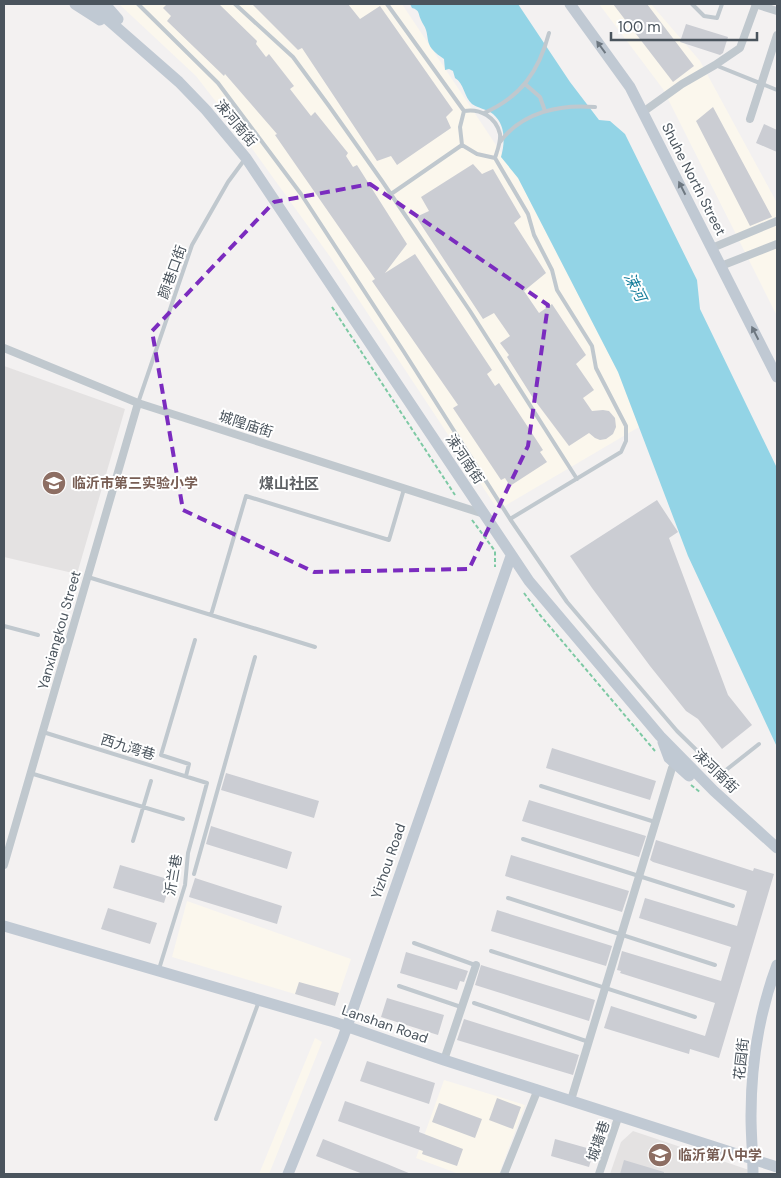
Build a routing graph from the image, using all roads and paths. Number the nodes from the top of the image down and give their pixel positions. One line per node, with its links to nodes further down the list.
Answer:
1 (75, 4): 14 (main road)
2 (90, 4): 14 (main road)
3 (105, 4): 14 (main road)
4 (138, 4): 42 (lane)
5 (235, 4): 29 (lane)
6 (387, 4): 20 (lane)
7 (570, 4): 22 (main road, Shuhe North Street, one-way to 7)
8 (692, 4): 9 (lane)
9 (722, 4)
10 (756, 4): 11 (street); 15 (street)
11 (777, 11)
12 (549, 33): 16 (lane)
13 (777, 35): 17 (street)
14 (157, 63): 27 (main road, 涑河南街)
15 (715, 65): 17 (lane); 22 (street)
16 (525, 84): 21 (lane); 23 (lane)
17 (763, 84): 18 (lane); 24 (street)
18 (777, 90)
19 (595, 107): 21 (lane)
20 (464, 111): 23 (lane); 26 (lane)
21 (545, 111): 25 (lane)
22 (643, 112): 32 (main road, Shuhe North Street, one-way to 22)
23 (484, 113): 25 (lane)
24 (750, 119)
25 (500, 142): 28 (lane)
26 (462, 145): 28 (lane); 29 (lane)
27 (246, 158): 37 (lane, 颜巷口街); 41 (main road, 涑河南街)
28 (495, 158): 38 (lane)
29 (391, 194): 38 (lane)
30 (777, 221): 32 (street)
31 (777, 244): 33 (street)
32 (712, 248): 33 (main road, Shuhe North Street)
33 (721, 266): 36 (main road, Shuhe North Street, one-way to 33)
34 (332, 306): 40 (path)
35 (4, 348): 37 (street, 城隍庙街)
36 (777, 376)
37 (138, 402): 39 (street, 城隍庙街); 45 (street, Yanxiangkou Street)
38 (577, 479): 42 (lane)
39 (404, 489): 40 (street, 城隍庙街); 47 (lane)
40 (464, 508): 41 (street, 城隍庙街); 44 (path)
41 (484, 514): 43 (main road, 涑河南街)
42 (510, 519): 55 (lane)
43 (511, 556): 54 (main road, 涑河南街); 91 (main road, Yizhou Road)
44 (495, 568)
45 (87, 577): 47 (lane); 53 (street, Yanxiangkou Street)
46 (520, 587): 56 (path)
47 (211, 615): 51 (lane)
48 (4, 626): 49 (lane)
49 (38, 635)
50 (195, 640): 58 (lane)
51 (315, 647)
52 (255, 657): 63 (lane)
53 (42, 732): 57 (street, Yanxiangkou Street); 58 (lane, 西九湾巷)
54 (660, 736): 68 (main road); 70 (main road, 涑河南街); 71 (main road)
55 (759, 744)
56 (672, 768): 66 (street)
57 (30, 774): 64 (lane); 72 (street, Yanxiangkou Street)
58 (186, 776): 60 (lane, 西九湾巷)
59 (151, 781): 64 (lane)
60 (208, 783): 62 (lane, 沂兰巷)
61 (541, 786): 66 (lane)
62 (203, 799): 63 (lane); 84 (lane, 沂兰巷)
63 (213, 803): 73 (lane)
64 (144, 807): 65 (lane); 69 (lane)
65 (183, 819)
66 (655, 822): 74 (street)
67 (523, 839): 74 (lane)
68 (777, 839)
69 (133, 841)
70 (777, 848)
71 (777, 853)
72 (4, 865)
73 (194, 874)
74 (639, 876): 76 (lane); 78 (street)
75 (508, 898): 78 (lane)
76 (733, 906)
77 (4, 926): 84 (main road, Lanshan Road)
78 (621, 934): 82 (lane); 86 (street)
79 (414, 943): 81 (lane)
80 (490, 951): 86 (lane)
81 (476, 965): 89 (street)
82 (715, 965)
83 (777, 965): 98 (main road, 花园街)
84 (158, 971): 87 (main road, Lanshan Road)
85 (399, 986): 89 (lane)
86 (605, 988): 90 (lane); 92 (street)
87 (259, 1000): 91 (main road, Lanshan Road); 97 (lane)
88 (474, 1004): 92 (lane)
89 (461, 1007): 93 (street)
90 (695, 1018)
91 (346, 1026): 93 (main road, Lanshan Road); 100 (main road, Yizhou Road)
92 (589, 1042): 95 (street)
93 (444, 1060): 94 (main road, Lanshan Road)
94 (538, 1089): 95 (main road, Lanshan Road); 101 (street)
95 (571, 1100): 96 (main road, Lanshan Road)
96 (619, 1115): 98 (main road, Lanshan Road); 102 (street, 城墙巷)
97 (216, 1119)
98 (753, 1159): 99 (main road, Lanshan Road); 103 (main road, 花园街)
99 (777, 1167)
100 (288, 1174)
101 (504, 1174)
102 (599, 1174)
103 (753, 1174)

